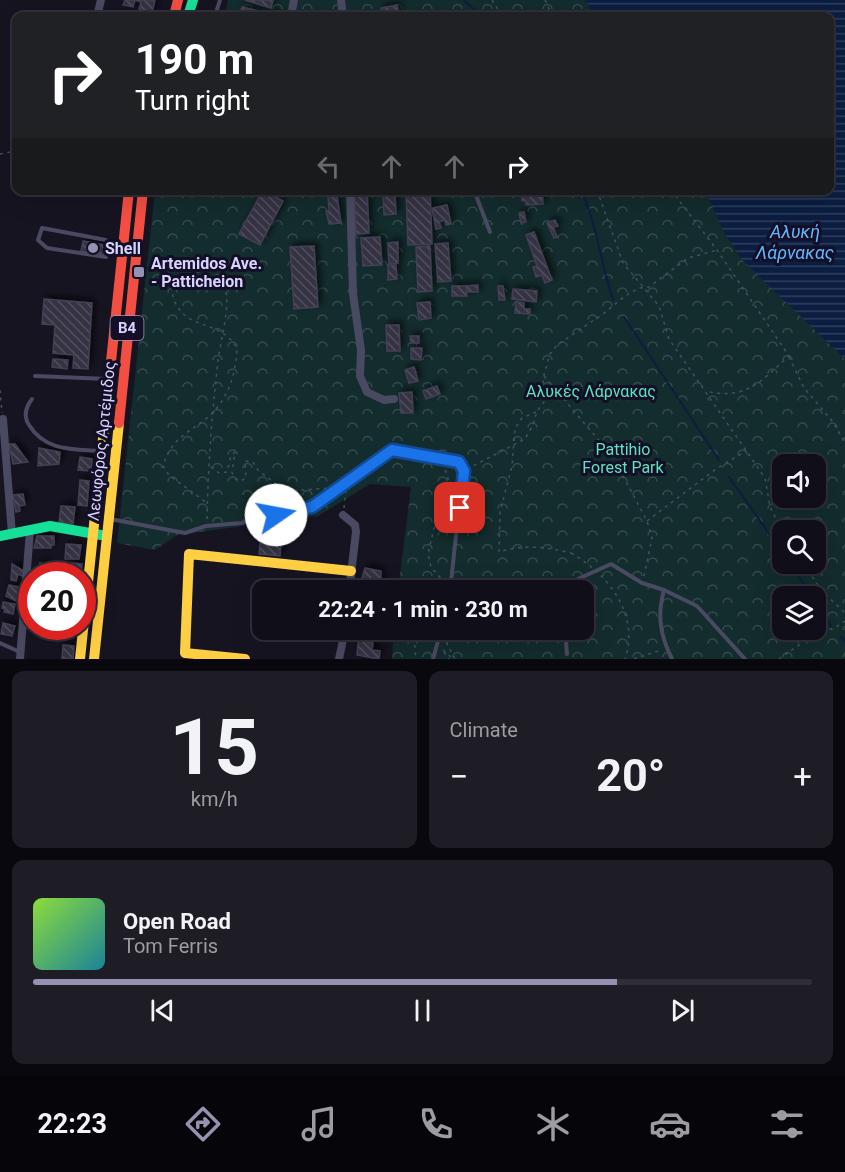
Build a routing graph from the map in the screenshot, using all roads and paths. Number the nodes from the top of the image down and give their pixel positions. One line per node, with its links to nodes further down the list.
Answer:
1 (128, 195): 15 (main road, Λεωφόρος Αρτέμιδος / B4)
2 (142, 195): 34 (main road, Λεωφόρος Αρτέμιδος / B4)
3 (350, 195): 19 (street)
4 (476, 195): 7 (lane)
5 (599, 195): 10 (path)
6 (675, 195): 8 (path)
7 (490, 232)
8 (717, 250): 10 (path); 12 (path)
9 (106, 257): 9 (lane)
10 (644, 288): 13 (path); 17 (path)
11 (222, 331): 11 (path); 20 (path); 20 (path)
12 (789, 356): 17 (path); 23 (path)
13 (544, 375): 21 (path); 36 (path)
14 (35, 376): 15 (lane)
15 (109, 379): 25 (main road, Λεωφόρος Αρτέμιδος / B4)
16 (0, 390): 22 (path)
17 (708, 392): 26 (path)
18 (32, 399): 25 (lane)
19 (394, 399)
20 (215, 410): 28 (path); 32 (path)
21 (537, 411): 24 (path); 24 (path)
22 (3, 419): 40 (street)
23 (845, 443)
24 (513, 446): 29 (path); 73 (path, bridge)
25 (102, 451): 39 (main road, Λεωφόρος Αρτέμιδος / B4)
26 (747, 451): 35 (path); 36 (path)
27 (446, 460): 29 (lane); 30 (lane); 47 (path)
28 (210, 466): 31 (path); 32 (path)
29 (464, 471): 45 (lane)
30 (347, 482): 31 (lane); 33 (path)
31 (340, 487): 37 (lane)
32 (207, 503): 37 (path)
33 (343, 515): 43 (street)
34 (108, 519): 37 (lane); 42 (main road, Λεωφόρος Αρτέμιδος / B4)
35 (777, 520)
36 (646, 521): 50 (path)
37 (206, 526)
38 (30, 530): 39 (main road); 40 (main road); 64 (street)
39 (93, 532): 42 (main road); 65 (main road, Λεωφόρος Αρτέμιδος / B4)
40 (12, 534): 41 (main road)
41 (0, 536)
42 (107, 537): 66 (main road, Λεωφόρος Αρτέμιδος / B4)
43 (351, 571): 46 (street); 67 (main road)
44 (811, 574): 52 (path)
45 (454, 579): 48 (path)
46 (350, 580)
47 (442, 580)
48 (457, 580)
49 (578, 580): 50 (lane)
50 (642, 583): 51 (lane)
51 (664, 590): 61 (lane); 76 (lane)
52 (845, 614)
53 (845, 621): 77 (path)
54 (343, 640): 68 (street)
55 (414, 640): 69 (path)
56 (440, 640): 60 (lane)
57 (446, 640): 72 (path)
58 (566, 640): 63 (lane)
59 (0, 643): 64 (lane)
60 (438, 646): 70 (lane); 72 (path)
61 (666, 648): 74 (path); 75 (lane)
62 (442, 649): 71 (path)
63 (567, 654)
64 (20, 656)
65 (80, 659)
66 (94, 659)
67 (245, 659)
68 (339, 659)
69 (416, 659)
70 (433, 659)
71 (449, 659)
72 (454, 659)
73 (625, 659)
74 (634, 659)
75 (672, 659)
76 (745, 659)
77 (779, 659)

